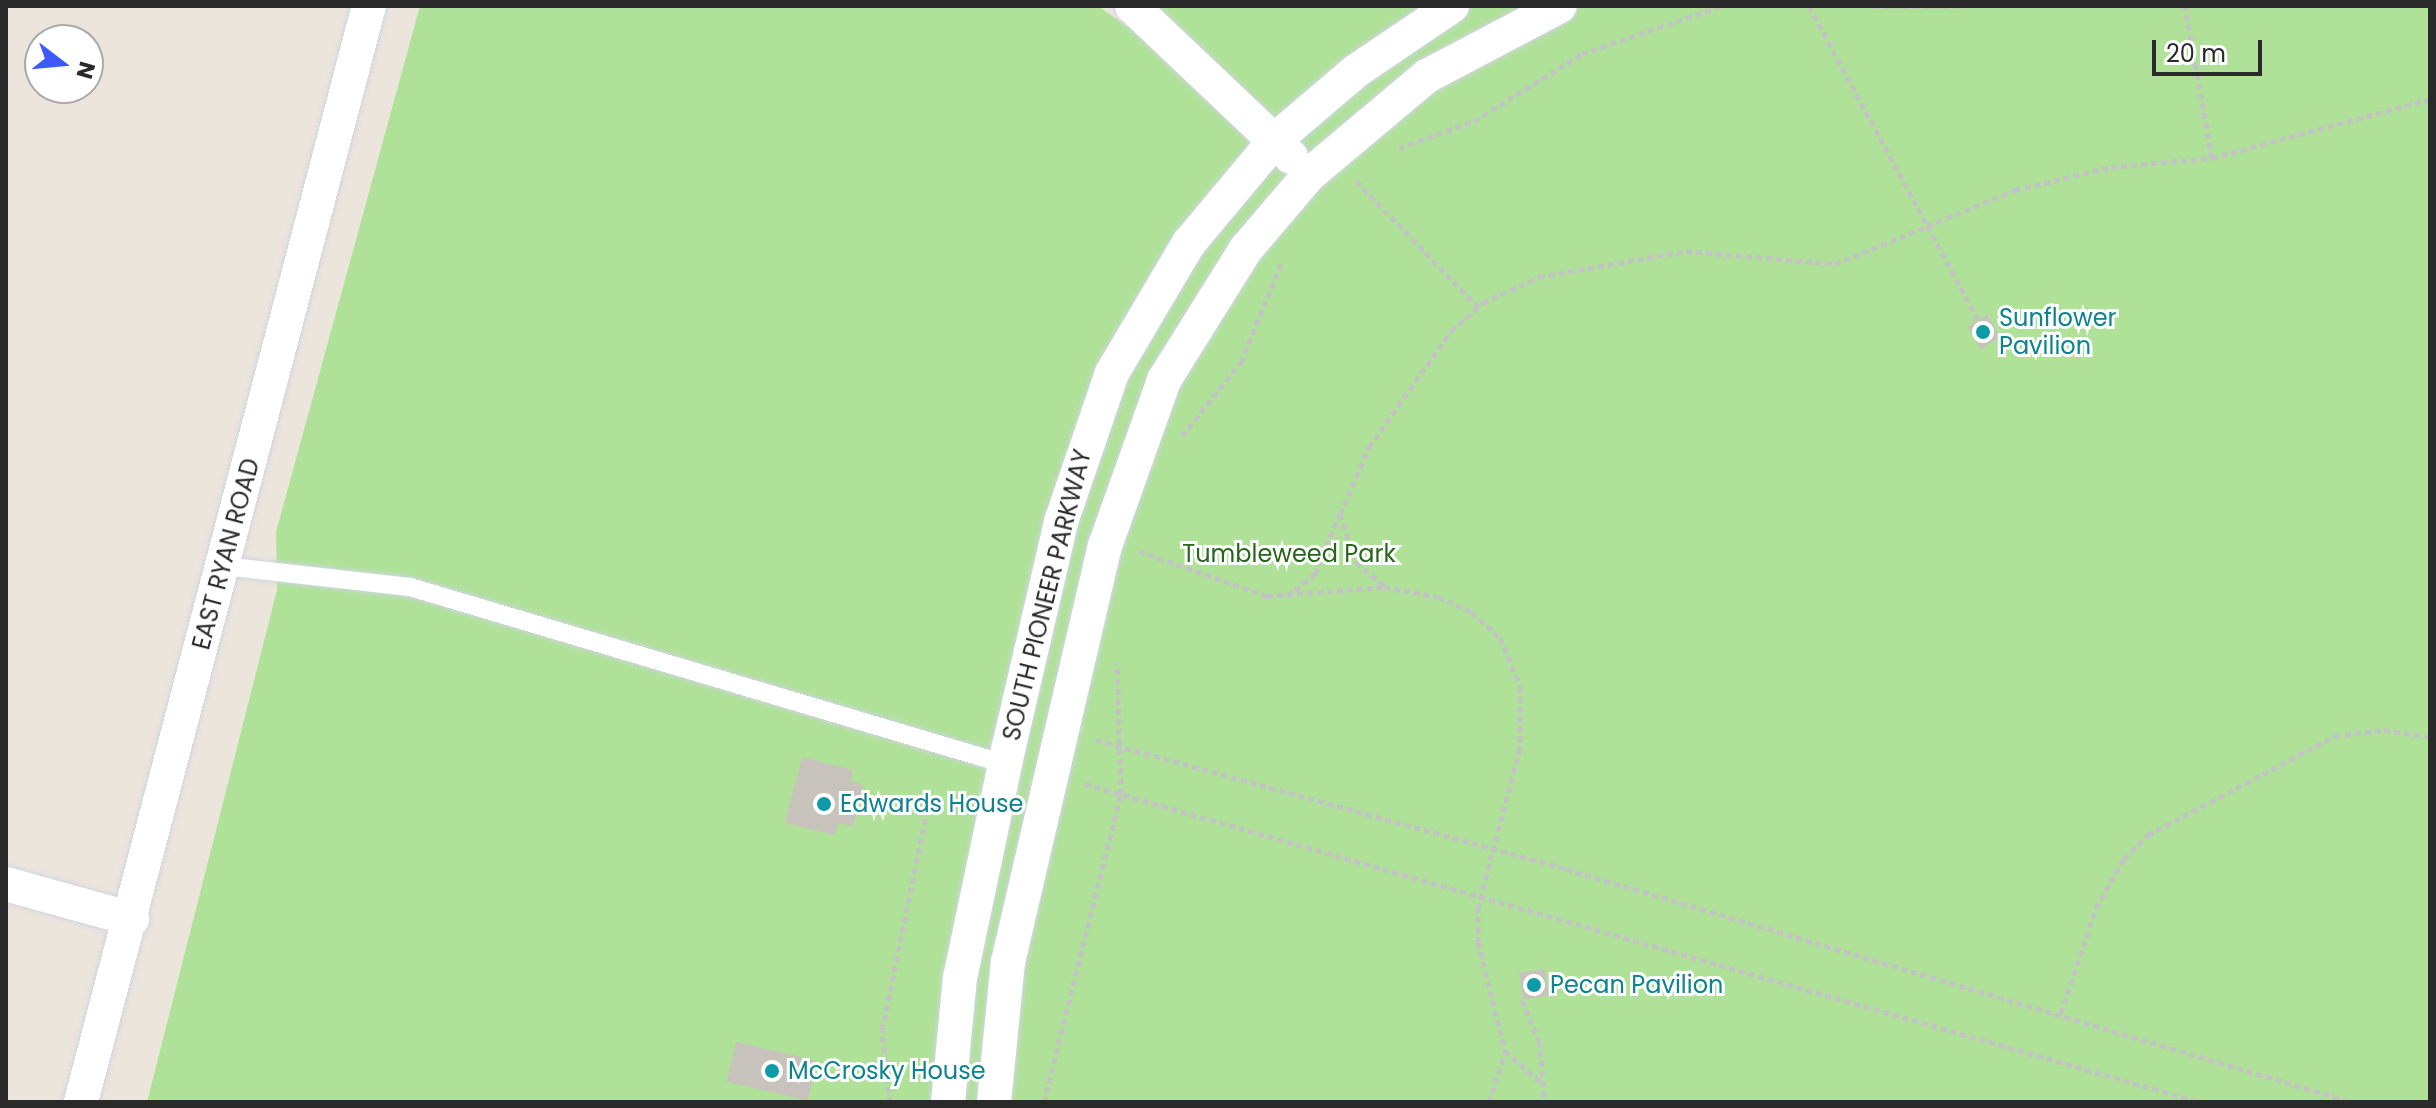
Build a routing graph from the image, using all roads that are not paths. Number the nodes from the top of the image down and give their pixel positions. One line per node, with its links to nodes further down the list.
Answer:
1 (369, 6): 7 (street, EAST RYAN ROAD)
2 (1132, 6): 5 (street)
3 (1452, 6): 5 (street, SOUTH PIONEER PARKWAY)
4 (1560, 6): 6 (street, SOUTH PIONEER PARKWAY)
5 (1275, 140): 6 (street); 8 (street, SOUTH PIONEER PARKWAY)
6 (1309, 175): 13 (street, SOUTH PIONEER PARKWAY)
7 (223, 566): 8 (lane); 10 (street, EAST RYAN ROAD)
8 (1005, 764): 12 (street, SOUTH PIONEER PARKWAY)
9 (6, 884): 10 (street)
10 (132, 919): 11 (street, EAST RYAN ROAD)
11 (81, 1102)
12 (948, 1102)
13 (994, 1102)

